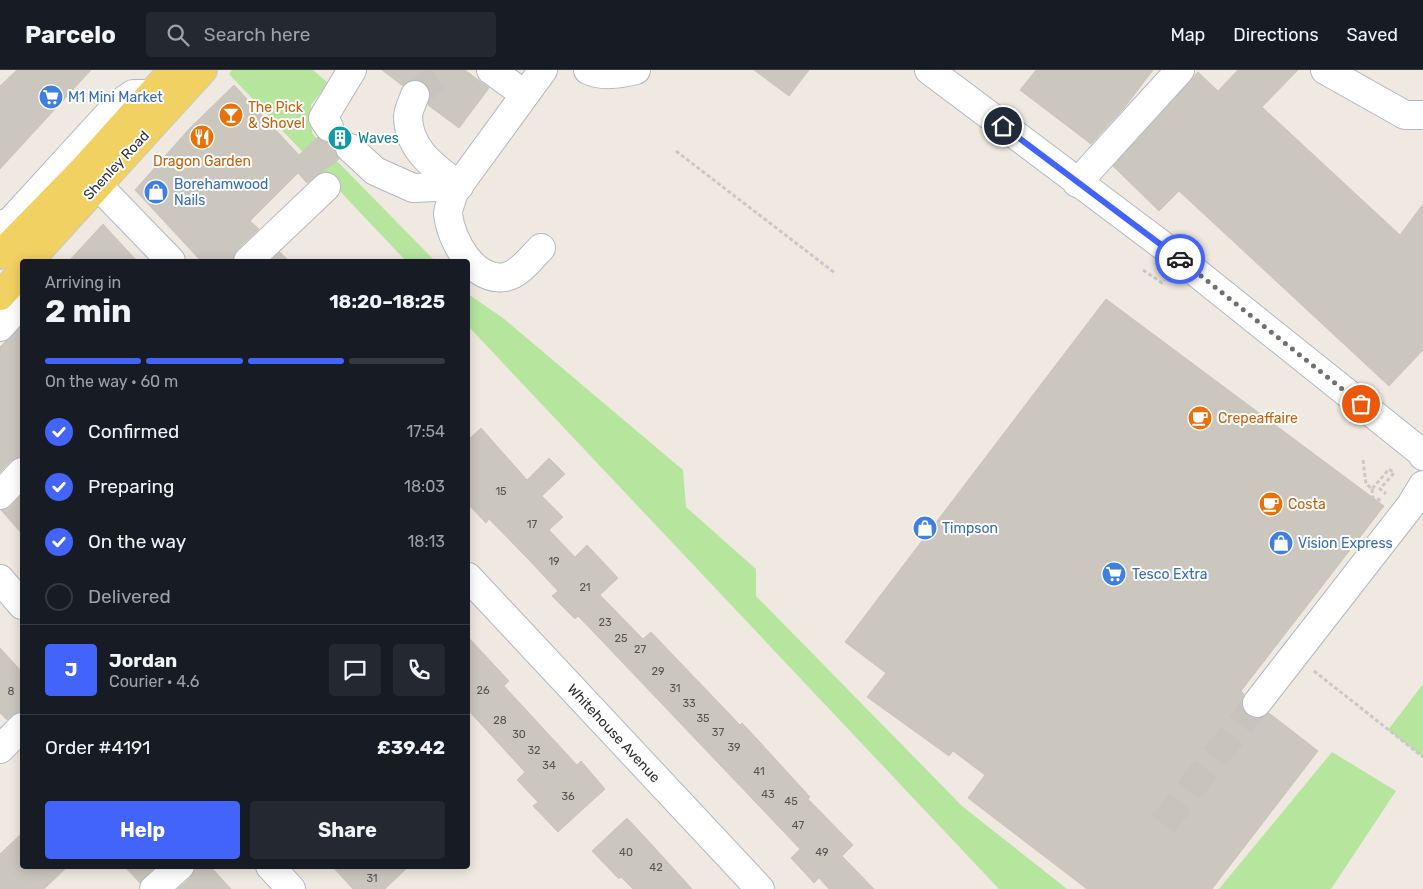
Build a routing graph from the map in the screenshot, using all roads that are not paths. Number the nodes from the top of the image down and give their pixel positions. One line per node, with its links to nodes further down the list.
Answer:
1 (173, 70): 11 (main road, Shenley Road)
2 (203, 70): 17 (main road, Shenley Road)
3 (352, 70): 15 (street)
4 (491, 70): 12 (street)
5 (543, 70): 12 (street)
6 (588, 70): 7 (street)
7 (636, 70)
8 (929, 70): 18 (street)
9 (1180, 70): 18 (street)
10 (1325, 70): 14 (street)
11 (152, 94): 17 (main road, Shenley Road); 21 (street)
12 (524, 94): 19 (street)
13 (415, 95): 19 (street)
14 (1423, 115)
15 (329, 127)
16 (350, 148): 19 (street)
17 (91, 177): 23 (main road, Shenley Road); 24 (main road, Shenley Road); 25 (street)
18 (1077, 183): 33 (street)
19 (459, 186): 27 (street)
20 (326, 187): 26 (street)
21 (0, 225)
22 (541, 248): 28 (street)
23 (0, 255)
24 (30, 259)
25 (169, 259)
26 (250, 259)
27 (467, 259)
28 (470, 263)
29 (20, 274): 30 (main road)
30 (0, 296)
31 (20, 304): 32 (street)
32 (0, 328)
33 (1423, 454)
34 (20, 474): 36 (street)
35 (1423, 485): 40 (street)
36 (0, 495)
37 (0, 579): 39 (street)
38 (470, 579): 47 (street, Whitehouse Avenue)
39 (20, 603)
40 (1257, 704)
41 (20, 729): 42 (street)
42 (0, 749)
43 (177, 869): 45 (street)
44 (273, 869): 46 (street)
45 (154, 889)
46 (292, 889)
47 (760, 889)

